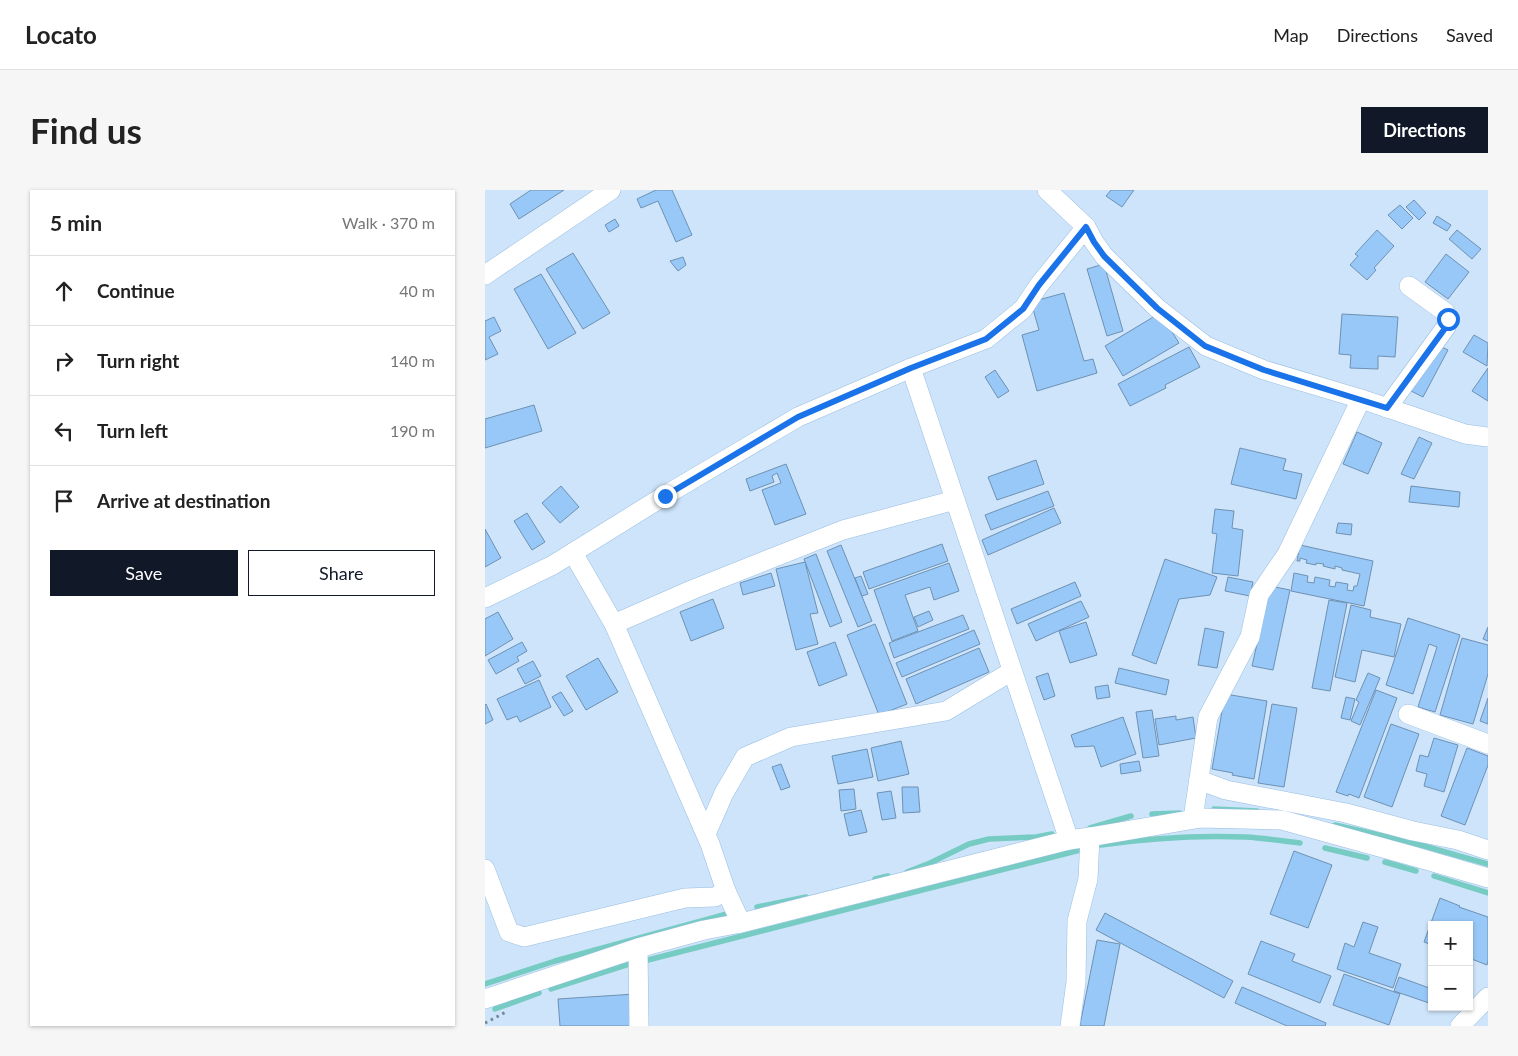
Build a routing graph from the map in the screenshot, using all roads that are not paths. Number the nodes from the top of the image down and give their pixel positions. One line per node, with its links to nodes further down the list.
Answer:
1 (611, 190): 4 (street)
2 (1047, 190): 3 (street)
3 (1086, 227): 6 (street); 7 (street)
4 (485, 275)
5 (1409, 286): 8 (street)
6 (911, 368): 10 (street); 11 (street)
7 (1361, 399): 8 (street); 17 (street)
8 (1387, 408): 9 (street)
9 (1488, 438)
10 (955, 500): 13 (street); 14 (street)
11 (573, 553): 12 (street); 13 (street)
12 (485, 598)
13 (614, 624): 19 (street)
14 (1012, 671): 19 (street); 21 (street)
15 (1408, 714): 16 (street)
16 (1488, 744)
17 (1199, 780): 18 (street); 22 (street)
18 (1193, 819): 20 (street); 24 (street)
19 (706, 834): 25 (street)
20 (1090, 838): 21 (street); 31 (street)
21 (1069, 840): 26 (street)
22 (1488, 850)
23 (485, 869): 25 (street)
24 (1488, 878)
25 (726, 891): 26 (street)
26 (741, 923): 27 (street)
27 (638, 948): 29 (street); 30 (street)
28 (1488, 997): 32 (street)
29 (485, 999)
30 (639, 1026)
31 (1070, 1026)
32 (1460, 1026)

